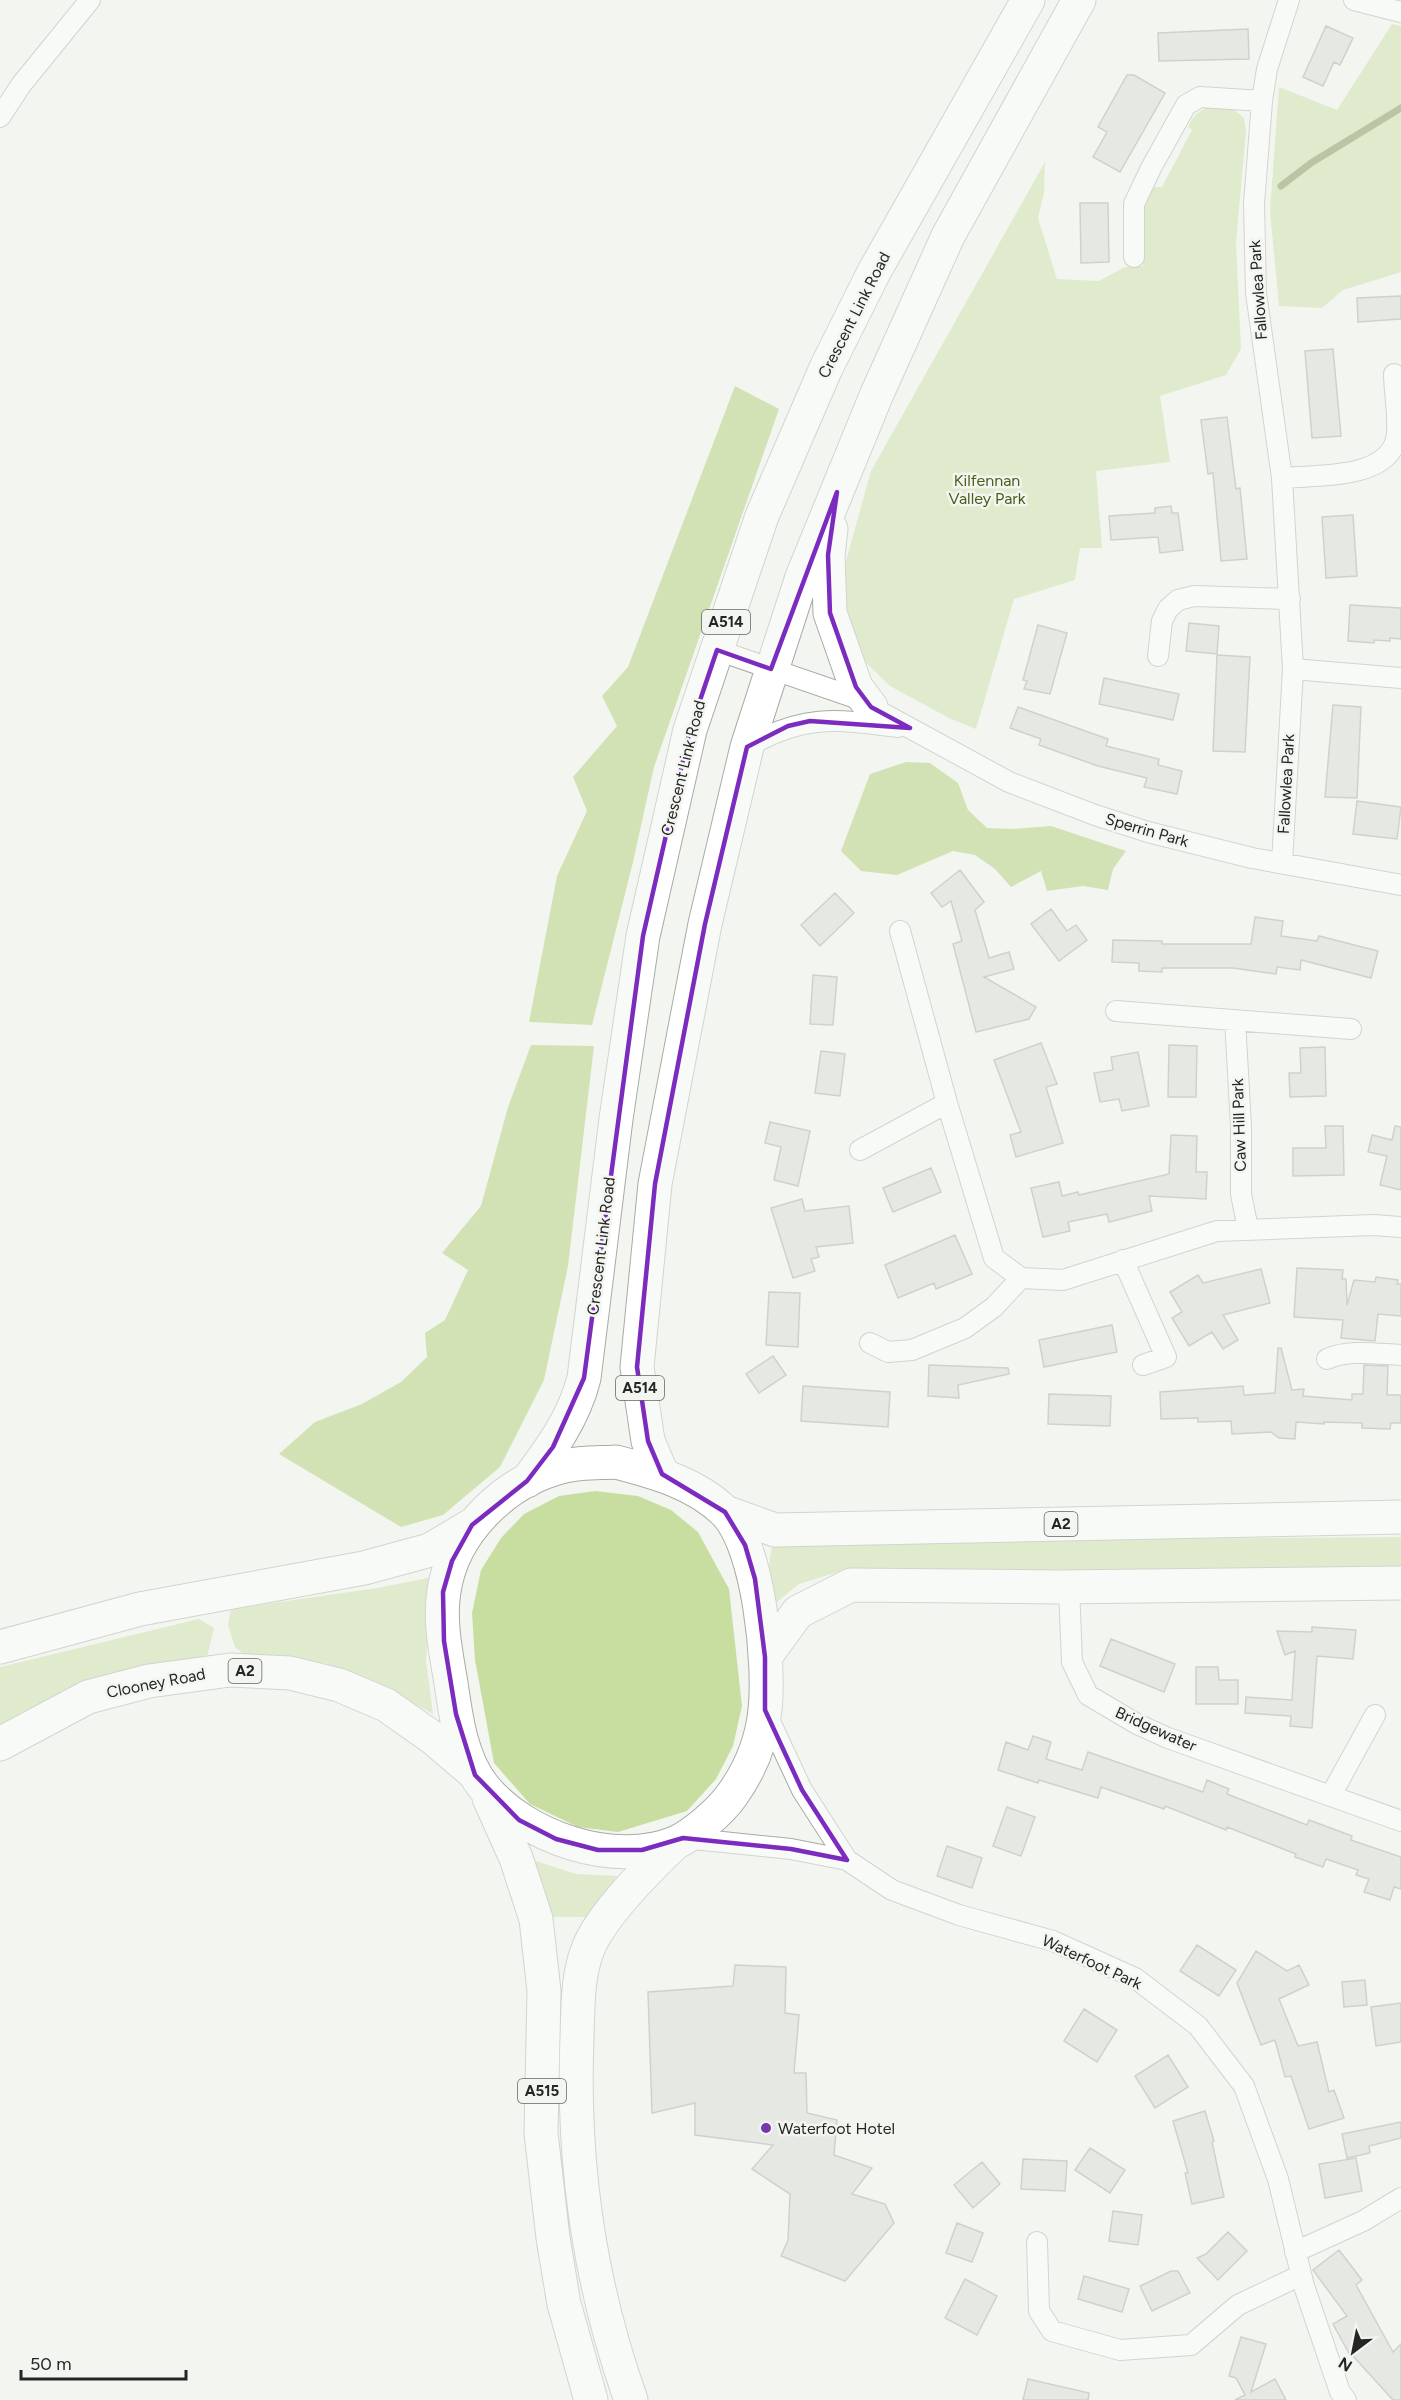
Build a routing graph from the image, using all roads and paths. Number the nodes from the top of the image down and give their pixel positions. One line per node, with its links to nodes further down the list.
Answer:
1 (90, 0): 8 (street)
2 (1028, 0): 14 (highway, Crescent Link Road / A514)
3 (1079, 0): 12 (highway, A514)
4 (1289, 0): 7 (street, Fallowlea Park)
5 (1354, 0): 6 (street)
6 (1401, 12)
7 (1262, 101): 9 (street); 11 (street, Fallowlea Park)
8 (0, 117)
9 (1134, 257)
10 (1394, 374): 11 (street)
11 (1282, 478): 13 (street, Fallowlea Park)
12 (837, 492): 16 (highway, A514); 19 (highway)
13 (1290, 599): 15 (street); 17 (street, Fallowlea Park)
14 (717, 650): 16 (street, Sperrin Park); 39 (highway, Crescent Link Road / A514)
15 (1158, 656)
16 (771, 669): 19 (street, Sperrin Park); 21 (highway, A514)
17 (1293, 669): 18 (street); 22 (street, Fallowlea Park)
18 (1401, 678)
19 (871, 707): 20 (street, Sperrin Park)
20 (910, 728): 21 (street, Sperrin Park); 22 (street, Sperrin Park)
21 (747, 747): 38 (highway, A514)
22 (1282, 863): 23 (street, Sperrin Park)
23 (1401, 885)
24 (900, 932): 28 (street)
25 (1116, 1011): 26 (street)
26 (1234, 1020): 27 (street); 31 (street, Caw Hill Park)
27 (1351, 1029)
28 (947, 1103): 29 (street); 33 (street)
29 (860, 1150)
30 (1401, 1227): 31 (street)
31 (1248, 1230): 32 (street)
32 (1123, 1260): 33 (street); 37 (street)
33 (1021, 1278): 34 (street)
34 (870, 1343)
35 (1401, 1355): 36 (street)
36 (1327, 1359)
37 (1143, 1365)
38 (662, 1474): 39 (highway, A2); 40 (highway, A2)
39 (526, 1481): 42 (highway, A514)
40 (725, 1512): 41 (highway, A2); 46 (highway, A2)
41 (1401, 1517)
42 (472, 1525): 45 (highway); 50 (highway, A2)
43 (1401, 1583): 44 (highway)
44 (1069, 1587): 46 (highway); 51 (street, Bridgewater)
45 (0, 1647)
46 (765, 1657): 47 (highway, A2)
47 (765, 1710): 53 (highway, A2); 54 (street, Waterfoot Park)
48 (1375, 1715): 51 (street)
49 (0, 1744): 50 (highway, Clooney Road / A2)
50 (480, 1781): 53 (highway, A2); 59 (highway, A515)
51 (1331, 1795): 52 (street, Bridgewater)
52 (1401, 1821)
53 (679, 1841): 54 (street, Waterfoot Park); 60 (highway, A515)
54 (847, 1860): 57 (street, Waterfoot Park)
55 (1401, 2198): 57 (street)
56 (1037, 2242): 58 (street)
57 (1295, 2252): 58 (street, Waterfoot Park)
58 (1301, 2275): 61 (street, Waterfoot Park)
59 (591, 2400)
60 (631, 2400)
61 (1346, 2400)

